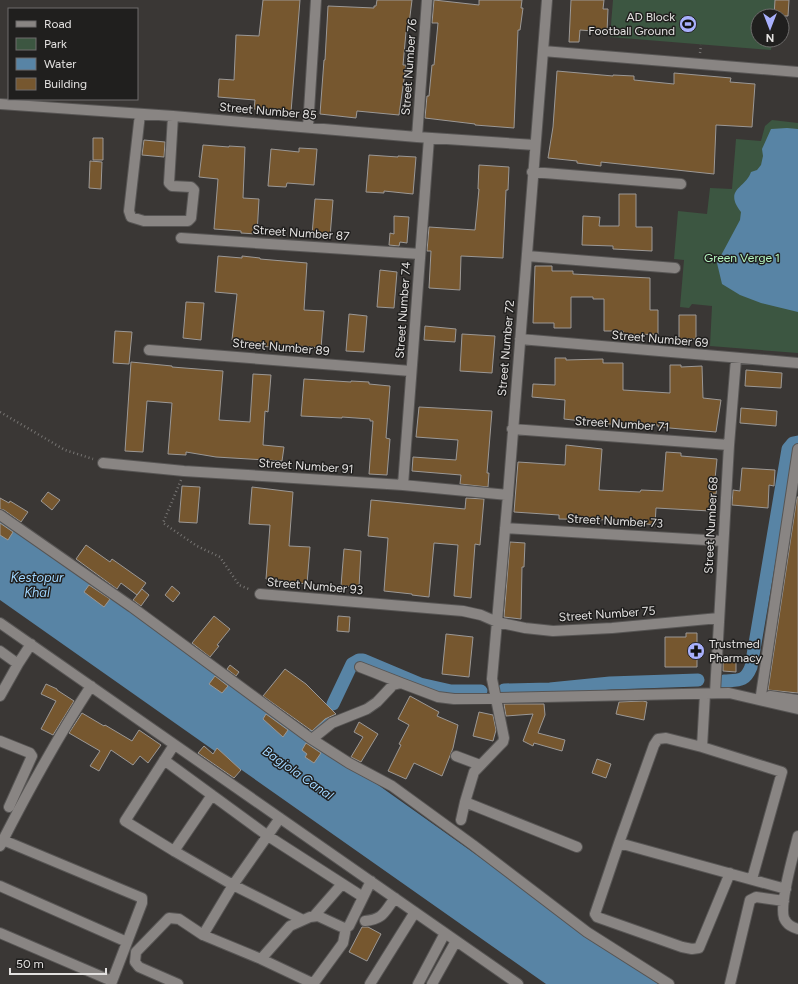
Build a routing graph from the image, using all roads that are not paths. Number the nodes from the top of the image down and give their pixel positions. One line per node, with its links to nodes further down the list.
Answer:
1 (316, 0): 9 (street)
2 (427, 0): 10 (street, Street Number 76)
3 (547, 0): 4 (street, Street Number 72)
4 (543, 50): 5 (street); 12 (street, Street Number 72)
5 (798, 72)
6 (0, 104): 7 (street, Street Number 85)
7 (140, 114): 8 (street, Street Number 85); 8 (street)
8 (173, 116): 9 (street, Street Number 85)
9 (308, 127): 10 (street, Street Number 85)
10 (417, 137): 11 (street, Street Number 85)
11 (428, 138): 12 (street, Street Number 85); 16 (street, Street Number 74)
12 (535, 145): 13 (street, Street Number 72)
13 (532, 172): 14 (street); 17 (street, Street Number 72)
14 (681, 184)
15 (181, 238): 16 (street, Street Number 87)
16 (420, 254): 23 (street, Street Number 74)
17 (527, 256): 18 (street); 19 (street, Street Number 72)
18 (676, 268)
19 (520, 339): 21 (street, Street Number 69); 24 (street, Street Number 72)
20 (149, 350): 23 (street, Street Number 89)
21 (736, 358): 22 (street, Street Number 69); 25 (street, Street Number 68)
22 (798, 363)
23 (411, 371): 28 (street, Street Number 74)
24 (512, 429): 25 (street, Street Number 71); 29 (street, Street Number 72)
25 (729, 445): 32 (street, Street Number 68)
26 (798, 449): 45 (street)
27 (103, 463): 28 (street, Street Number 91)
28 (403, 485): 29 (street, Street Number 91)
29 (508, 495): 31 (street, Street Number 72)
30 (0, 515): 50 (street)
31 (505, 528): 32 (street, Street Number 73); 35 (street, Street Number 72)
32 (723, 541): 34 (street, Street Number 68)
33 (260, 594): 35 (street, Street Number 93)
34 (719, 618): 35 (street, Street Number 75); 44 (street, Street Number 68)
35 (497, 622): 47 (street, Street Number 72)
36 (0, 623): 37 (street)
37 (31, 644): 39 (street); 42 (street)
38 (0, 651): 39 (street)
39 (18, 664): 46 (street)
40 (360, 667): 41 (street)
41 (401, 683): 47 (street); 50 (street)
42 (91, 686): 52 (street); 65 (street)
43 (729, 693): 44 (street); 45 (street); 49 (street)
44 (710, 694): 47 (street); 53 (street, Street Number 68)
45 (761, 695): 48 (street)
46 (0, 696)
47 (496, 698): 56 (street, Street Number 72)
48 (798, 700)
49 (798, 709)
50 (312, 739): 97 (street)
51 (0, 740): 59 (street)
52 (174, 745): 55 (street); 60 (street)
53 (702, 747): 64 (street); 69 (street)
54 (456, 756): 56 (street)
55 (164, 760): 57 (street); 67 (street)
56 (480, 765): 58 (street)
57 (212, 795): 62 (street); 67 (street)
58 (465, 802): 61 (street); 66 (street)
59 (9, 807)
60 (280, 818): 62 (street); 70 (street)
61 (461, 820)
62 (268, 836): 71 (street); 72 (street)
63 (798, 836): 74 (street)
64 (619, 842): 68 (street); 68 (street)
65 (2, 843): 88 (street)
66 (577, 847)
67 (174, 851): 72 (street)
68 (730, 873): 69 (street)
69 (752, 879): 74 (street)
70 (371, 881): 75 (street); 76 (street)
71 (342, 884): 75 (street); 79 (street)
72 (233, 885): 80 (street); 86 (street)
73 (0, 886): 88 (street)
74 (786, 889): 77 (street)
75 (363, 897): 82 (street)
76 (395, 898): 78 (street); 81 (street)
77 (784, 901): 83 (street); 98 (street)
78 (415, 912): 85 (street); 93 (street)
79 (314, 916): 80 (street); 82 (street)
80 (303, 920): 89 (street)
81 (365, 921)
82 (346, 928): 92 (street)
83 (798, 929)
84 (0, 933): 90 (street)
85 (445, 933): 87 (street); 94 (street)
86 (203, 935): 89 (street); 91 (street)
87 (456, 941): 95 (street); 96 (street)
88 (127, 942): 90 (street)
89 (261, 959): 92 (street)
90 (112, 982)
91 (178, 984)
92 (314, 984)
93 (370, 984)
94 (418, 984)
95 (432, 984)
96 (518, 984)
97 (669, 984)
98 (730, 984)

